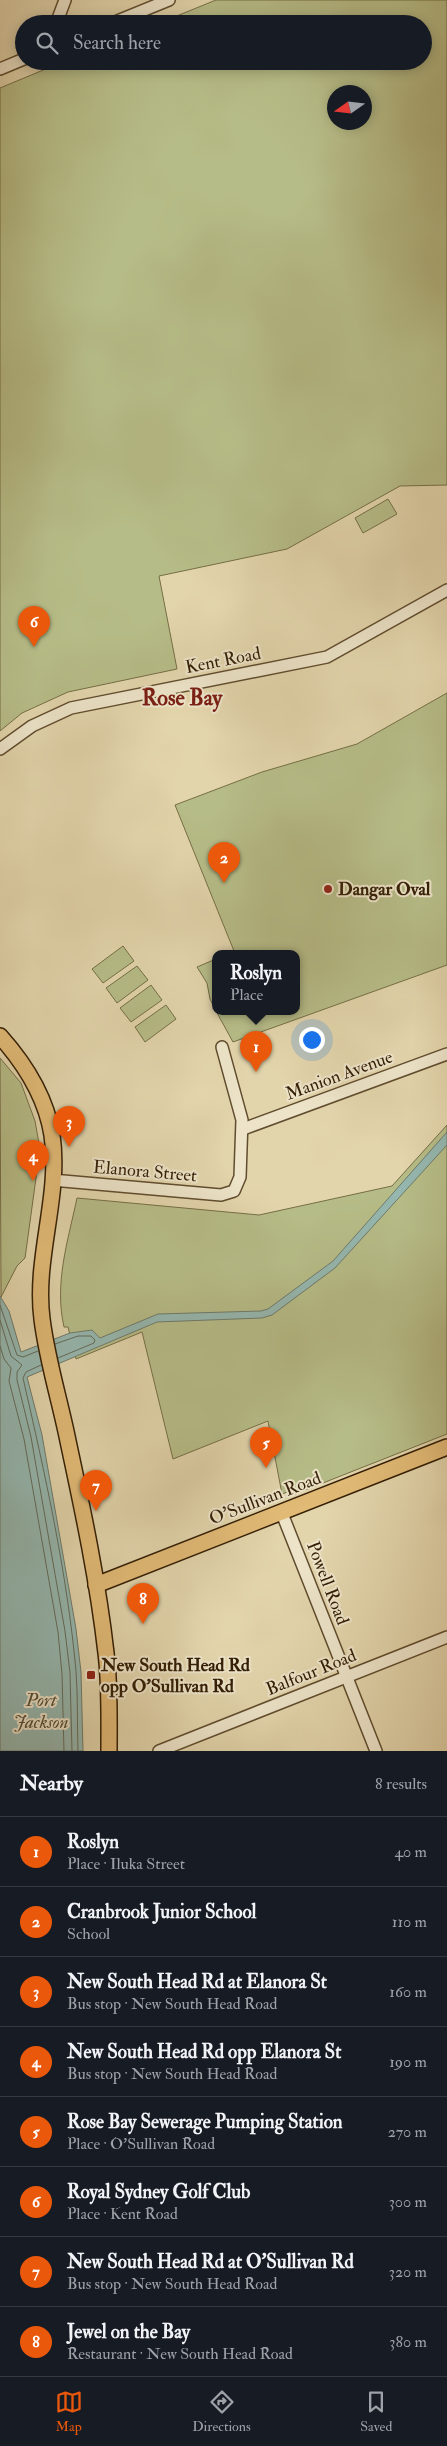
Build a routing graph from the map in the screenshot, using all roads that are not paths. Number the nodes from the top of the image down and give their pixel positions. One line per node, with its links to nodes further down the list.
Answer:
1 (65, 0): 3 (street)
2 (169, 0): 4 (street)
3 (59, 15)
4 (132, 15)
5 (15, 62): 6 (street)
6 (0, 68)
7 (447, 590): 8 (street, Kent Road)
8 (0, 749)
9 (0, 1036): 13 (main road)
10 (222, 1047): 12 (street)
11 (447, 1054): 12 (street, Manion Avenue)
12 (243, 1129): 13 (street, Elanora Street)
13 (52, 1180): 16 (main road)
14 (447, 1447): 15 (main road, O'Sullivan Road)
15 (281, 1511): 16 (main road, O'Sullivan Road); 18 (street, Powell Road)
16 (96, 1584): 19 (main road)
17 (447, 1637): 18 (street, Balfour Road)
18 (345, 1677): 20 (street, Balfour Road); 21 (street, Powell Road)
19 (109, 1751)
20 (159, 1751)
21 (376, 1751)

